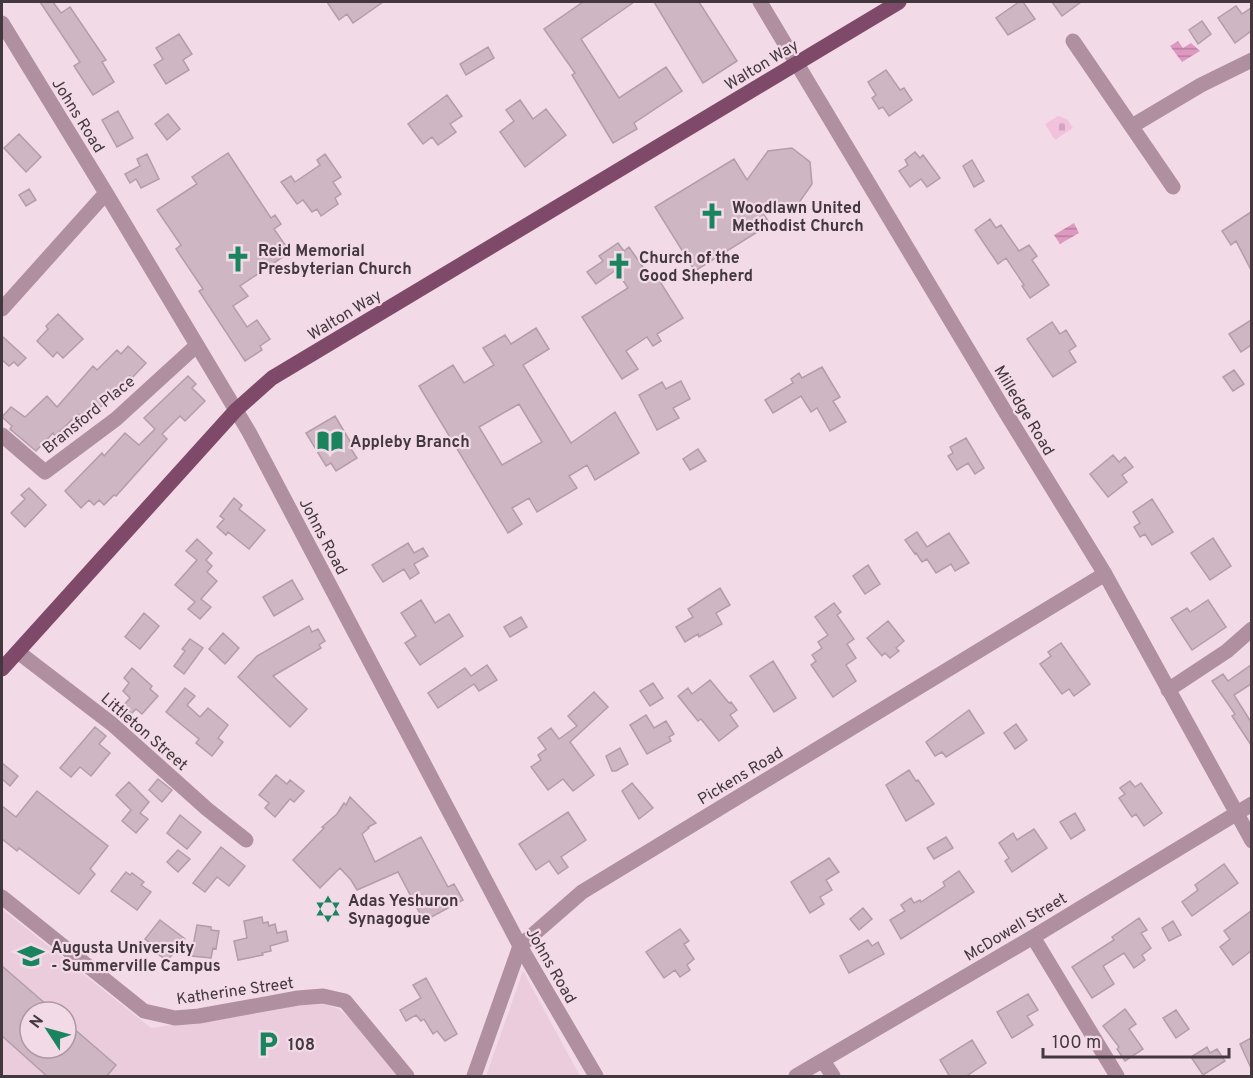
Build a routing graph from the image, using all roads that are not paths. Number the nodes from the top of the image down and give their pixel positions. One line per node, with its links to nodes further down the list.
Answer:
1 (759, 2): 6 (street, Milledge Road)
2 (899, 2): 6 (main road, Walton Way)
3 (2, 23): 9 (street, Johns Road)
4 (1073, 41): 7 (street)
5 (1251, 60): 7 (street)
6 (797, 63): 12 (main road, Walton Way); 14 (street, Milledge Road)
7 (1131, 126): 8 (street)
8 (1173, 187)
9 (106, 193): 10 (street); 11 (street, Johns Road)
10 (2, 309)
11 (196, 346): 12 (street, Johns Road); 13 (street, Bransford Place)
12 (236, 410): 16 (main road, Walton Way); 25 (street, Johns Road)
13 (2, 435)
14 (1105, 574): 18 (street, Milledge Road); 25 (street, Pickens Road)
15 (1251, 629): 18 (street)
16 (18, 652): 17 (main road, Walton Way); 21 (street, Littleton Street)
17 (2, 669)
18 (1168, 690): 20 (street, Milledge Road)
19 (1251, 804): 20 (street, McDowell Street)
20 (1236, 814): 22 (street, Milledge Road); 24 (street, McDowell Street)
21 (246, 840)
22 (1251, 841)
23 (2, 897): 27 (street, Katherine Street)
24 (1033, 937): 26 (street, McDowell Street); 32 (street)
25 (520, 946): 28 (street, Pickens Road); 29 (street, Johns Road)
26 (823, 1060): 30 (street, McDowell Street); 31 (street)
27 (407, 1077)
28 (474, 1077)
29 (596, 1077)
30 (796, 1077)
31 (833, 1077)
32 (1117, 1077)

